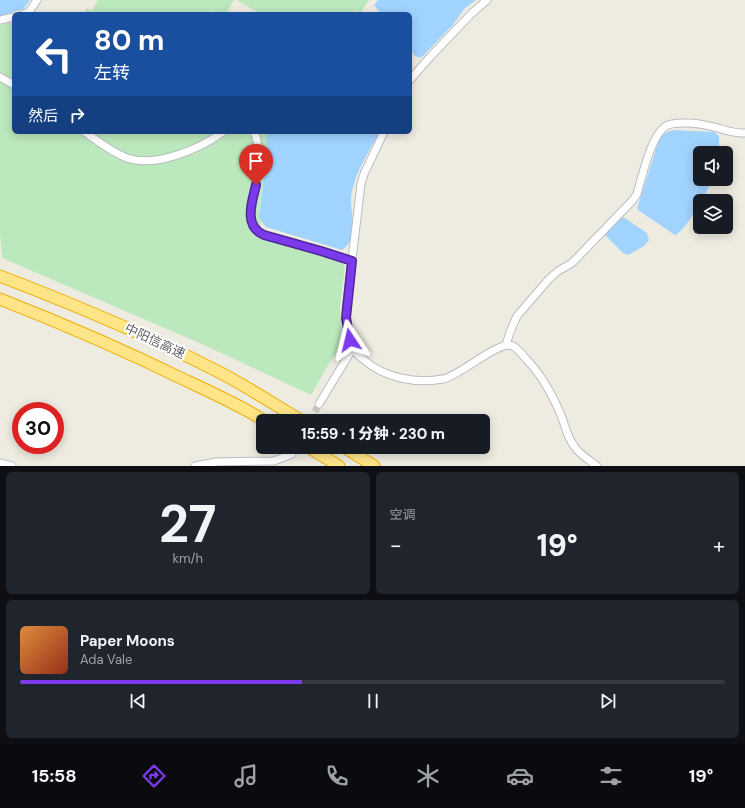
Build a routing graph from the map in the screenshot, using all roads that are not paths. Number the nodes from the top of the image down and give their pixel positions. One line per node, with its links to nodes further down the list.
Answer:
1 (36, 0): 3 (street)
2 (488, 0): 7 (street)
3 (29, 12)
4 (12, 17): 5 (street)
5 (0, 20)
6 (0, 77): 8 (street)
7 (412, 78)
8 (12, 84)
9 (745, 133): 17 (street)
10 (88, 134): 11 (street)
11 (219, 134)
12 (255, 134): 14 (street)
13 (383, 134): 14 (street)
14 (352, 261): 18 (street)
15 (0, 276): 20 (highway, 中阳信高速)
16 (0, 299): 21 (highway, 中阳信高速)
17 (506, 345): 18 (street); 30 (street)
18 (352, 348): 19 (street)
19 (319, 404)
20 (290, 414)
21 (256, 416)
22 (292, 454): 27 (street)
23 (319, 454): 28 (highway)
24 (355, 454): 29 (highway)
25 (0, 463): 26 (street)
26 (12, 466)
27 (195, 466)
28 (339, 466)
29 (374, 466)
30 (597, 466)

